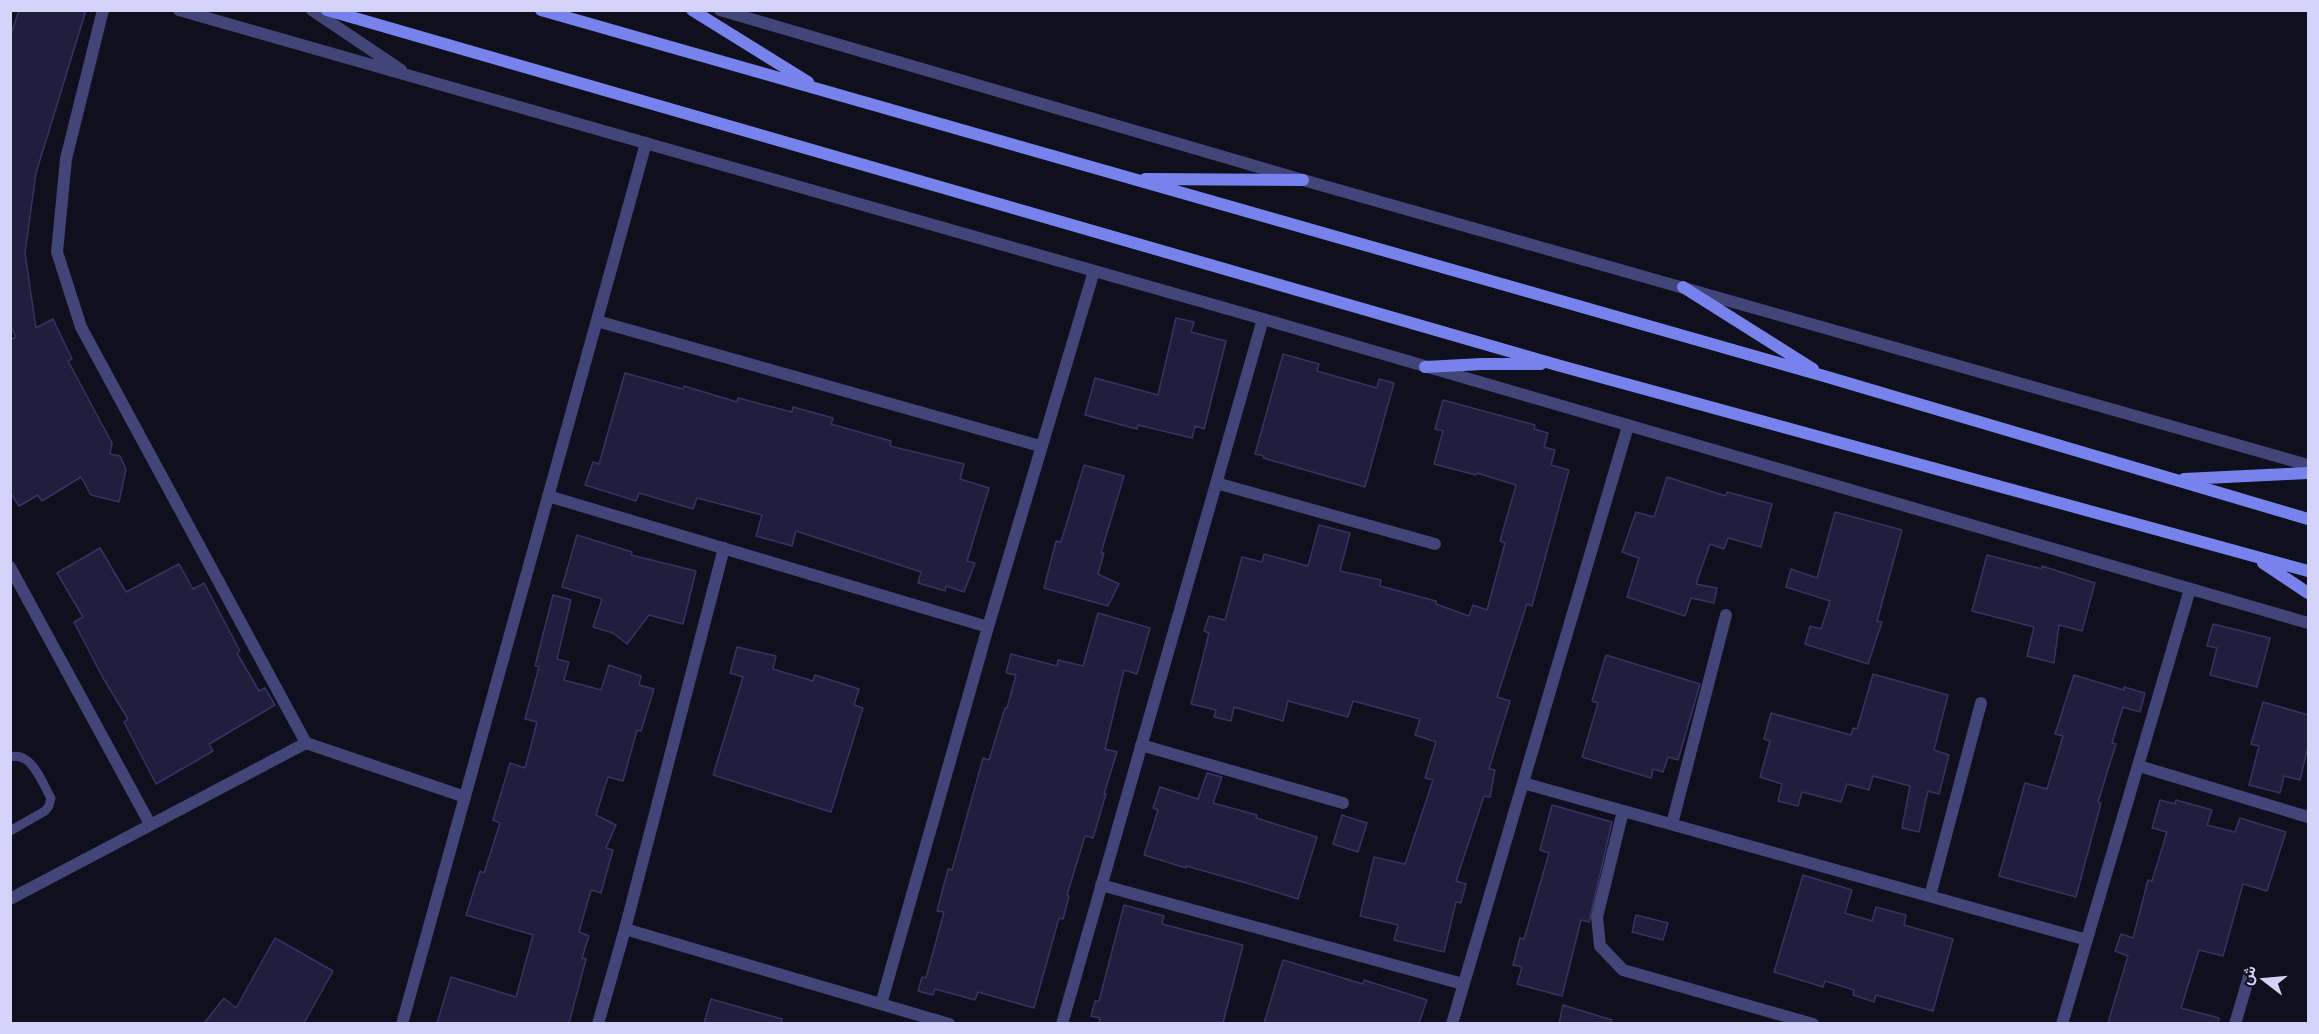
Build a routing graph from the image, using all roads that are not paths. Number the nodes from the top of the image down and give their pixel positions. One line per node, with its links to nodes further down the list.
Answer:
1 (103, 10): 39 (street)
2 (179, 10): 8 (street)
3 (312, 10): 8 (street)
4 (327, 10): 17 (main road)
5 (541, 10): 9 (main road)
6 (692, 10): 9 (main road)
7 (720, 10): 12 (street)
8 (409, 76): 10 (street)
9 (822, 90): 11 (main road)
10 (646, 143): 13 (street); 16 (street)
11 (1128, 179): 12 (main road); 19 (main road)
12 (1303, 180): 14 (street)
13 (1094, 271): 15 (street); 21 (street)
14 (1683, 287): 19 (main road); 22 (street)
15 (1263, 319): 18 (street); 25 (street)
16 (597, 321): 21 (street); 26 (street)
17 (1557, 365): 18 (main road); 30 (main road)
18 (1425, 367): 20 (street)
19 (1824, 376): 24 (main road)
20 (1628, 426): 33 (street); 43 (street)
21 (1040, 446): 37 (street)
22 (2308, 465)
23 (2308, 473): 24 (main road)
24 (2171, 479): 27 (main road)
25 (1216, 483): 28 (street); 40 (street)
26 (548, 496): 29 (street); 44 (street)
27 (2308, 519)
28 (1435, 544)
29 (724, 548): 37 (street); 54 (street)
30 (2252, 555): 32 (main road); 34 (main road)
31 (10, 567): 48 (street)
32 (2308, 572)
33 (2190, 589): 36 (street); 42 (street)
34 (2308, 593)
35 (1726, 615): 49 (street)
36 (2308, 623)
37 (988, 627): 58 (street)
38 (1981, 703): 52 (street)
39 (306, 743): 44 (street); 48 (street)
40 (1141, 745): 45 (street); 51 (street)
41 (10, 756): 50 (lane)
42 (2139, 765): 47 (street); 55 (street)
43 (1523, 783): 46 (street); 57 (street)
44 (465, 797): 59 (street)
45 (1343, 803)
46 (1623, 810): 49 (street); 64 (street)
47 (2308, 817)
48 (150, 824): 53 (street)
49 (1672, 824): 52 (street)
50 (10, 831)
51 (1101, 885): 57 (street); 62 (street)
52 (1930, 896): 55 (street)
53 (10, 899)
54 (625, 930): 58 (street); 60 (street)
55 (2087, 940): 65 (street)
56 (2250, 973): 66 (street)
57 (1463, 984): 63 (street)
58 (880, 1004): 61 (street)
59 (402, 1023)
60 (598, 1023)
61 (949, 1023)
62 (1062, 1023)
63 (1452, 1023)
64 (1813, 1023)
65 (2062, 1023)
66 (2235, 1023)

